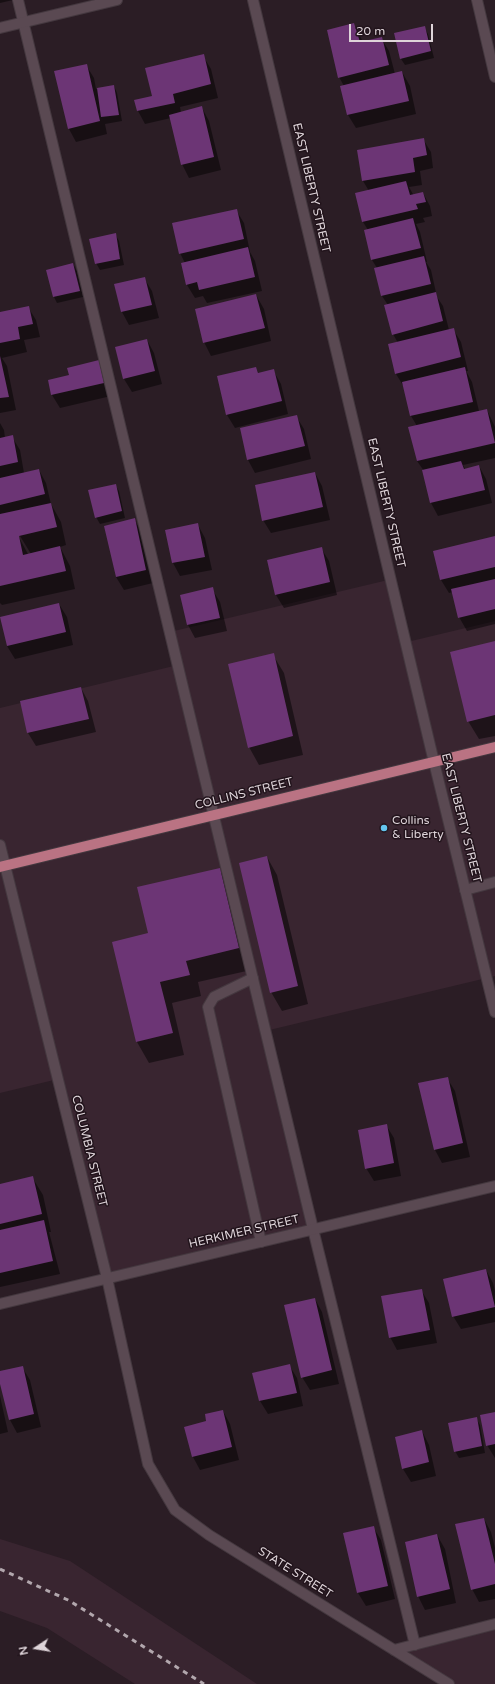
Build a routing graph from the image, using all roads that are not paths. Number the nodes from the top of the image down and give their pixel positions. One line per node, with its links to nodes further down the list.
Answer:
1 (18, 0): 5 (street)
2 (117, 0): 5 (street)
3 (254, 0): 9 (street, EAST LIBERTY STREET)
4 (476, 0): 7 (street)
5 (23, 22): 6 (street); 10 (street)
6 (0, 28)
7 (495, 77)
8 (495, 747): 9 (main road, COLLINS STREET)
9 (434, 762): 10 (main road, COLLINS STREET); 14 (street, EAST LIBERTY STREET)
10 (213, 815): 12 (main road, COLLINS STREET); 15 (street)
11 (0, 845): 12 (street, COLUMBIA STREET)
12 (2, 866): 20 (street, COLUMBIA STREET)
13 (495, 882): 14 (street)
14 (465, 890): 16 (street, EAST LIBERTY STREET)
15 (253, 978): 18 (street); 19 (street)
16 (495, 1012)
17 (495, 1186): 18 (street, HERKIMER STREET)
18 (313, 1229): 19 (street, HERKIMER STREET); 24 (street)
19 (261, 1242): 20 (street, HERKIMER STREET)
20 (106, 1278): 21 (street, HERKIMER STREET); 22 (street, COLUMBIA STREET)
21 (0, 1304)
22 (148, 1464): 25 (street, STATE STREET)
23 (495, 1624): 24 (street)
24 (415, 1644): 25 (street)
25 (394, 1650): 26 (street, STATE STREET)
26 (449, 1684)

